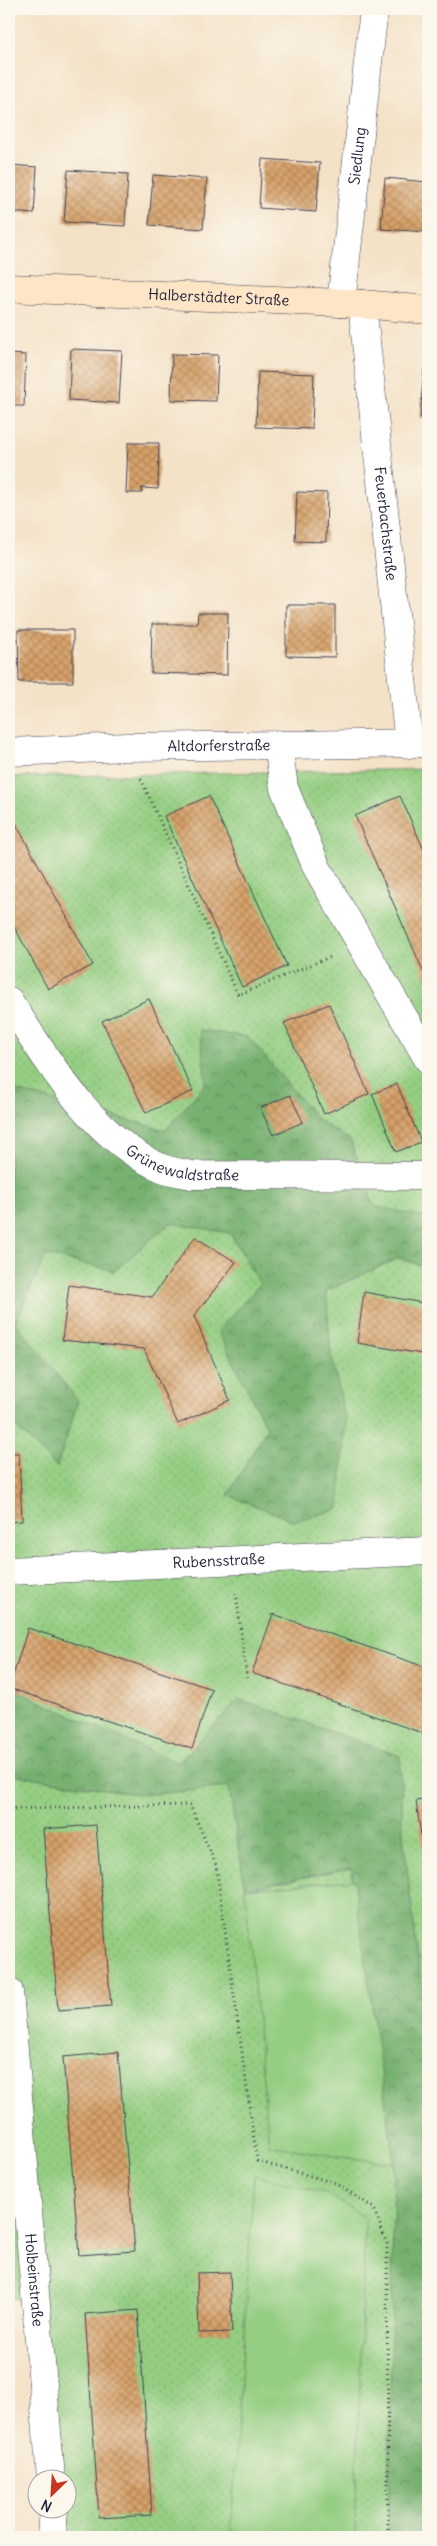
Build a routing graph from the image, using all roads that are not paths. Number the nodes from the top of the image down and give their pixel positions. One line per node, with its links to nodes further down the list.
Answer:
1 (374, 9): 3 (street, Siedlung)
2 (9, 288): 3 (main road, Halberstädter Straße)
3 (352, 303): 4 (main road, Halberstädter Straße); 5 (street, Feuerbachstraße)
4 (428, 310)
5 (419, 743): 6 (street, Altdorferstraße)
6 (278, 744): 7 (street, Altdorferstraße); 9 (street)
7 (9, 752)
8 (9, 1001): 10 (street, Grünewaldstraße)
9 (428, 1059)
10 (428, 1176)
11 (428, 1551): 12 (street, Rubensstraße)
12 (9, 1571)
13 (9, 1992): 14 (street, Holbeinstraße)
14 (50, 2468)
15 (53, 2518): 16 (street)
16 (52, 2537)

